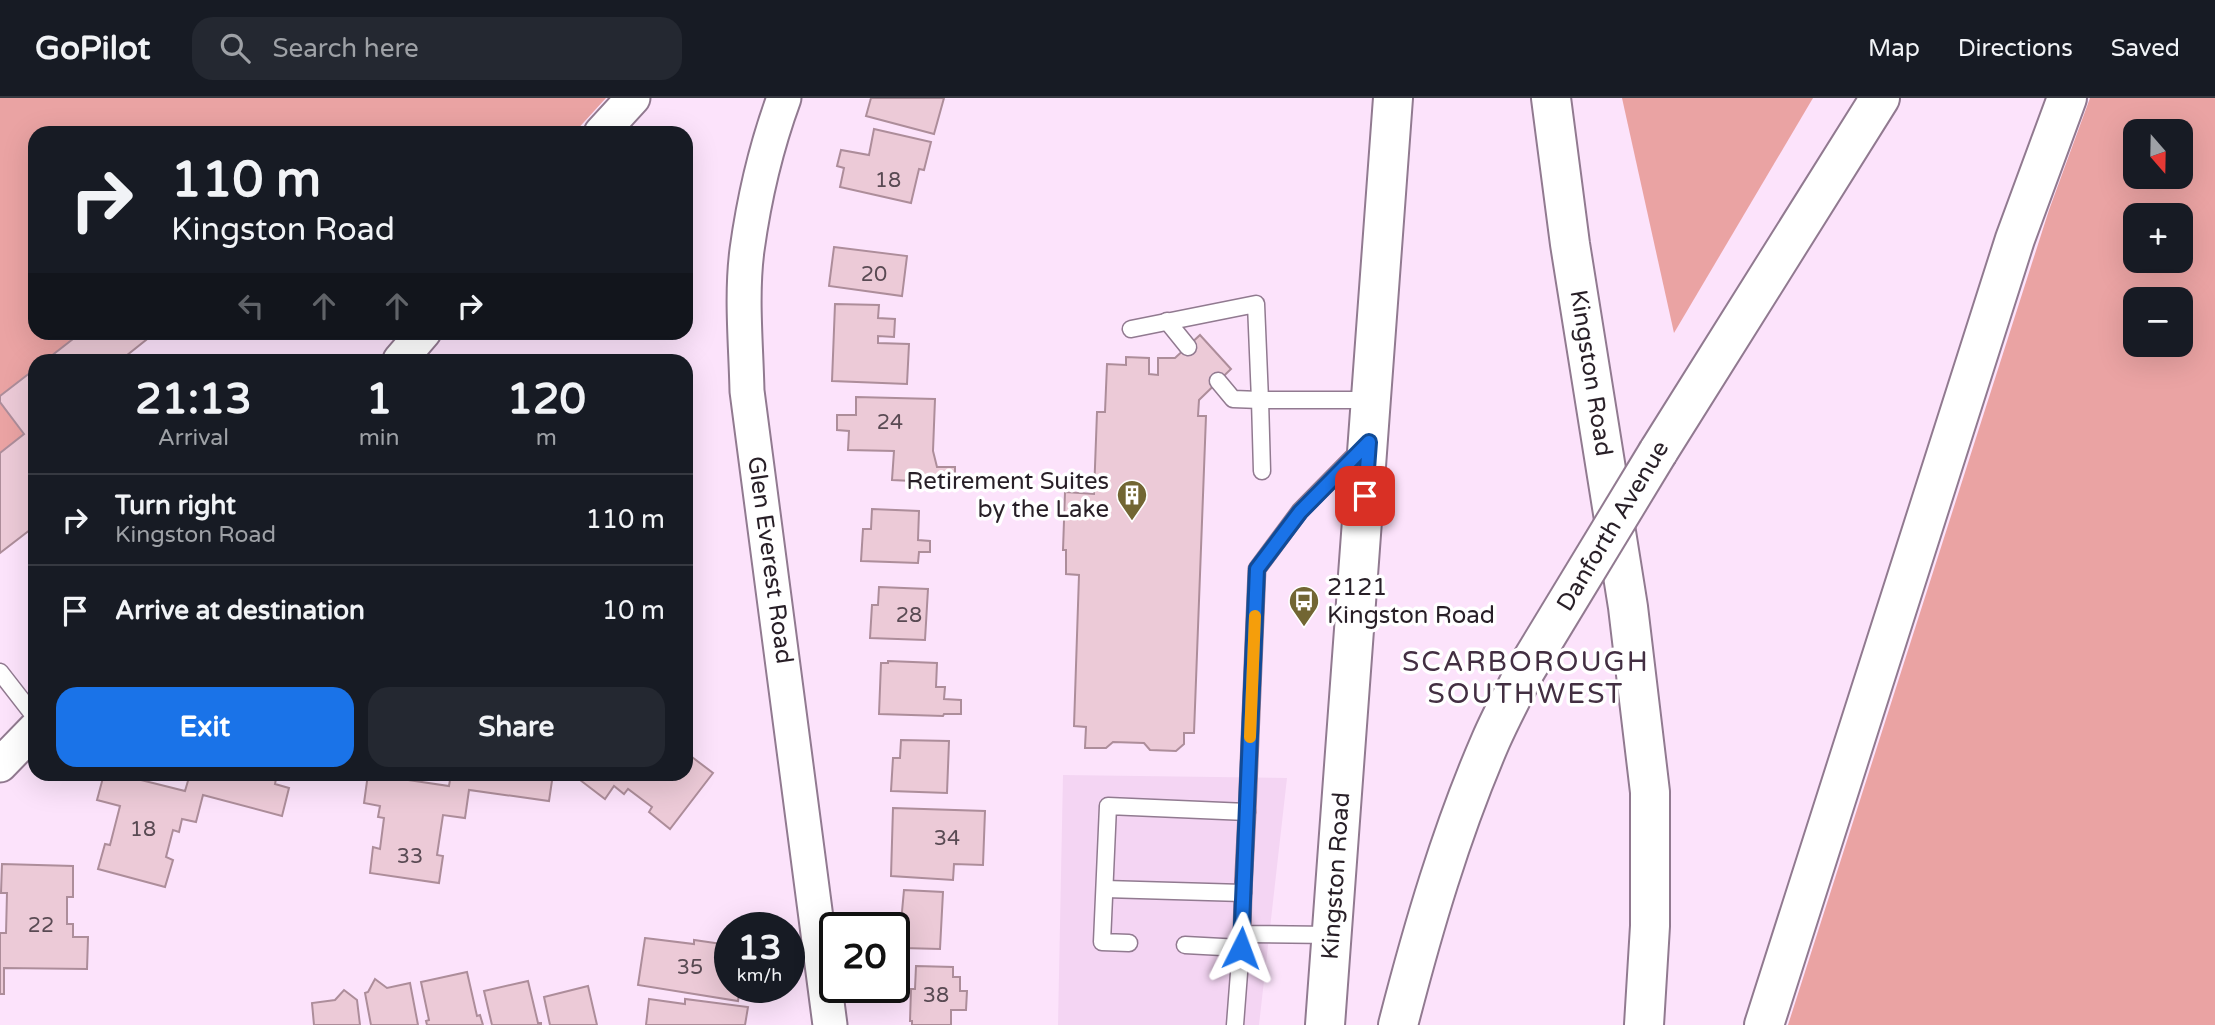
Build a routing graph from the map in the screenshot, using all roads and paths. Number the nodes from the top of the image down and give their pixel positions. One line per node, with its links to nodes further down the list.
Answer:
1 (633, 98): 7 (street)
2 (784, 98): 29 (street, Glen Everest Road)
3 (1393, 98): 15 (main road, Kingston Road)
4 (1551, 98): 33 (main road, Kingston Road)
5 (1880, 98): 32 (main road, Danforth Avenue, bridge)
6 (2067, 98): 34 (main road)
7 (607, 126)
8 (1167, 321): 9 (lane); 11 (lane); 14 (lane)
9 (1130, 329)
10 (417, 340): 12 (street)
11 (1188, 347)
12 (405, 354)
13 (1218, 381): 14 (lane)
14 (1260, 400): 15 (lane); 17 (lane)
15 (1372, 400): 16 (main road, Kingston Road)
16 (1369, 442): 22 (lane); 25 (main road, Kingston Road)
17 (1262, 471)
18 (0, 672): 19 (lane)
19 (28, 708)
20 (28, 736): 21 (street)
21 (0, 765)
22 (1247, 812): 23 (lane); 24 (lane)
23 (1105, 889): 24 (lane); 27 (lane)
24 (1244, 892): 26 (lane)
25 (1332, 935): 26 (lane); 31 (main road, Kingston Road)
26 (1241, 941): 28 (lane); 30 (lane)
27 (1129, 943)
28 (1185, 945)
29 (830, 1025)
30 (1235, 1025)
31 (1325, 1025)
32 (1398, 1025)
33 (1644, 1025)
34 (1764, 1025)

